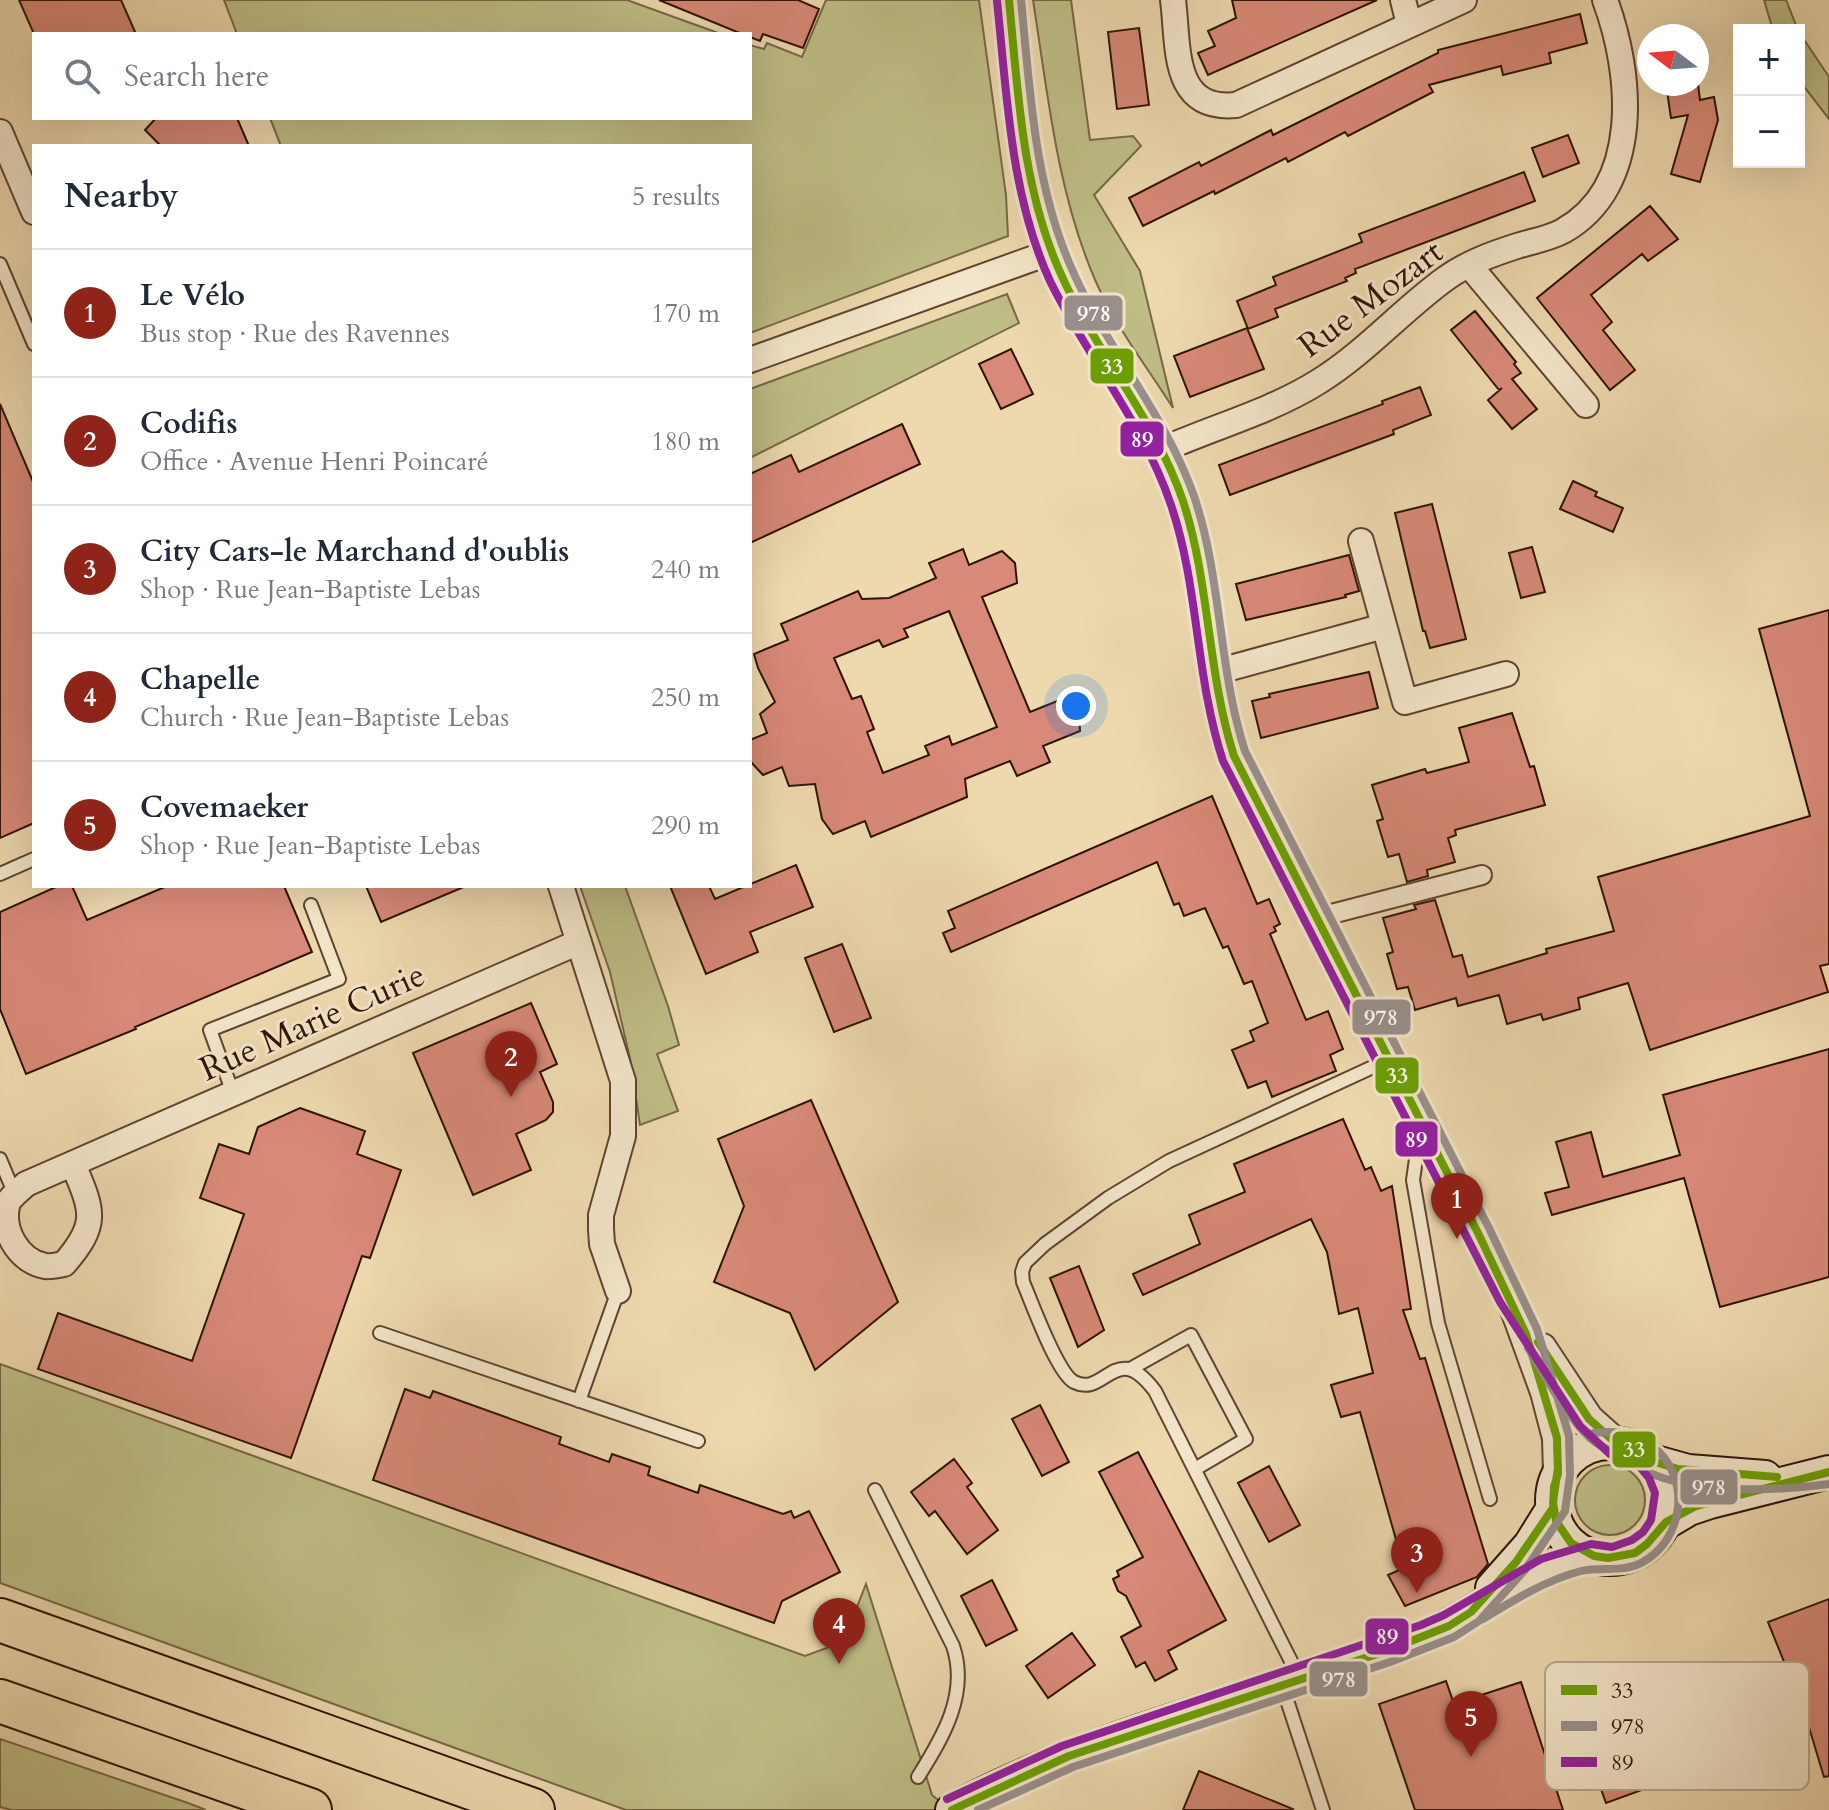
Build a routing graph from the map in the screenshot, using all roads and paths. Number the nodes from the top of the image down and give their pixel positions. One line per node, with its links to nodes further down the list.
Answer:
1 (1009, 0): 9 (street)
2 (1173, 0): 6 (street)
3 (1403, 0): 6 (street)
4 (1464, 0): 6 (street)
5 (1605, 0): 11 (street, Rue Mozart)
6 (1409, 24)
7 (0, 132): 8 (street)
8 (32, 207)
9 (1051, 252): 13 (street); 15 (street)
10 (0, 264): 12 (lane)
11 (1469, 265): 14 (street); 15 (street, Rue Mozart)
12 (32, 339)
13 (752, 359)
14 (1586, 405)
15 (1162, 450): 18 (street)
16 (1361, 541): 17 (street)
17 (1384, 626): 18 (street); 19 (street)
18 (1212, 673): 25 (street)
19 (1506, 674)
20 (32, 860): 21 (lane)
21 (0, 874)
22 (1482, 875): 25 (street)
23 (562, 888): 26 (street)
24 (311, 905): 28 (lane)
25 (1316, 918): 27 (street)
26 (579, 942): 28 (street, Rue Marie Curie); 34 (street)
27 (1390, 1060): 29 (street); 37 (lane)
28 (233, 1093): 31 (street, Rue Marie Curie)
29 (1434, 1147): 35 (street); 46 (lane)
30 (0, 1159): 32 (lane)
31 (73, 1164): 32 (street, Rue Marie Curie); 33 (street)
32 (15, 1195): 33 (street)
33 (4, 1240)
34 (618, 1291): 38 (lane)
35 (1510, 1296): 40 (street); 43 (street)
36 (380, 1333): 38 (lane)
37 (1132, 1368): 42 (lane); 42 (lane)
38 (579, 1401): 39 (lane)
39 (698, 1441)
40 (1617, 1444): 41 (main road); 43 (main road)
41 (1652, 1461): 44 (main road); 48 (main road)
42 (1195, 1469): 52 (lane)
43 (1558, 1474): 47 (main road)
44 (1817, 1475): 48 (main road)
45 (875, 1490): 54 (lane)
46 (1490, 1499)
47 (1553, 1508): 49 (main road); 50 (main road)
48 (1662, 1525): 49 (main road)
49 (1593, 1556): 50 (main road)
50 (1471, 1612): 52 (main road)
51 (0, 1620): 56 (highway)
52 (1291, 1682): 57 (main road); 58 (lane)
53 (5, 1703): 55 (highway)
54 (918, 1777)
55 (310, 1810)
56 (533, 1810)
57 (952, 1810)
58 (1323, 1810)

